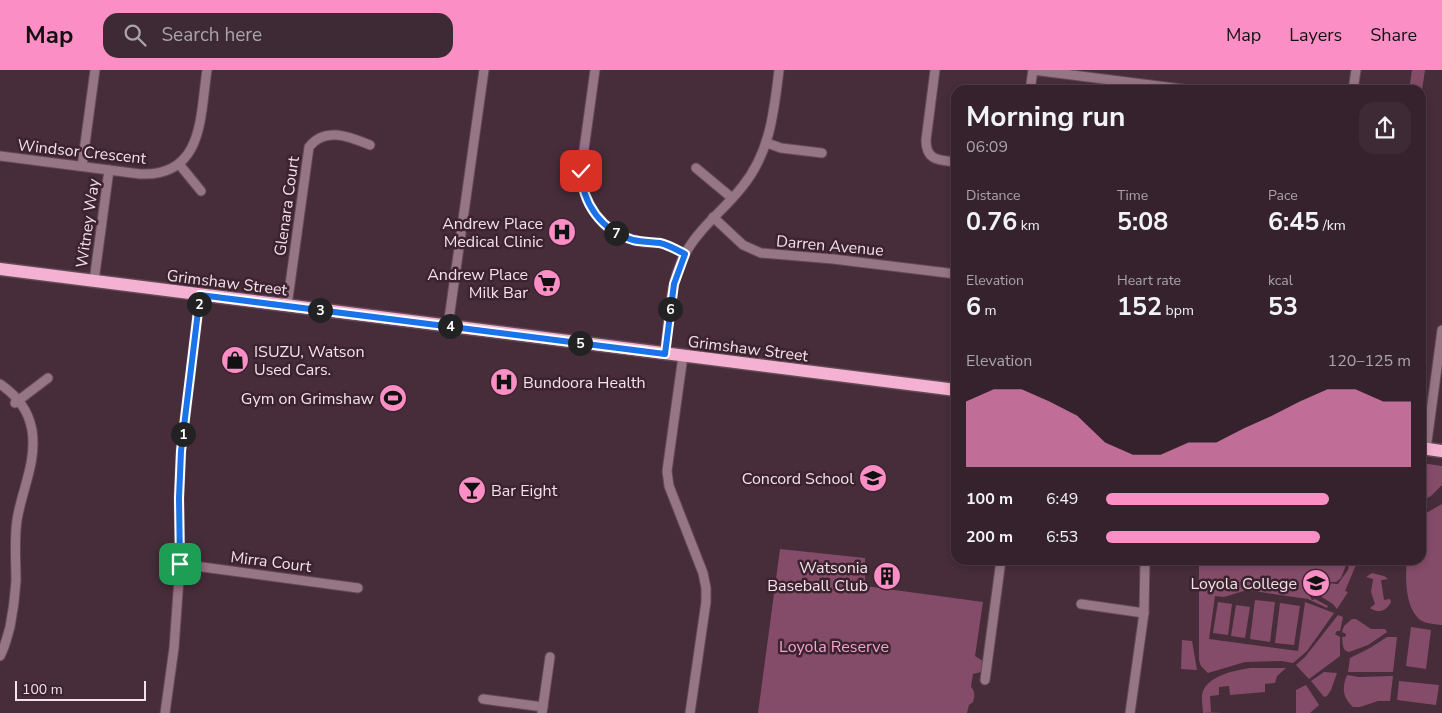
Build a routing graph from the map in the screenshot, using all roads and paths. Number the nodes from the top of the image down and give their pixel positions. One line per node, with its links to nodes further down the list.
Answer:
1 (95, 70): 18 (street)
2 (207, 70): 17 (street)
3 (484, 70): 30 (street)
4 (595, 70): 24 (street)
5 (780, 70): 12 (street)
6 (936, 70): 16 (street)
7 (1033, 70): 9 (street); 10 (street)
8 (1356, 70): 11 (street)
9 (1031, 85)
10 (1151, 85)
11 (1354, 85)
12 (767, 143): 14 (street); 22 (street)
13 (370, 145): 29 (street, Glenara Court)
14 (822, 153)
15 (0, 156): 18 (street, Windsor Crescent)
16 (951, 161)
17 (179, 164): 20 (street, Windsor Crescent); 21 (street)
18 (82, 166): 20 (street, Windsor Crescent)
19 (696, 168): 22 (street)
20 (110, 170): 27 (street, Witney Way)
21 (200, 192)
22 (732, 198): 23 (street)
23 (713, 217): 24 (street); 26 (street, Darren Avenue)
24 (685, 254): 32 (street)
25 (0, 269): 27 (main road, Grimshaw Street)
26 (951, 273)
27 (94, 281): 28 (main road, Grimshaw Street)
28 (200, 295): 29 (main road, Grimshaw Street); 42 (street)
29 (287, 306): 30 (main road, Grimshaw Street)
30 (448, 326): 32 (main road, Grimshaw Street)
31 (1442, 330): 39 (street)
32 (665, 354): 33 (main road, Grimshaw Street)
33 (683, 356): 36 (main road, Grimshaw Street); 54 (street)
34 (48, 378): 38 (street)
35 (0, 384): 38 (street)
36 (951, 389)
37 (0, 390): 38 (street)
38 (17, 402): 48 (street)
39 (1426, 435)
40 (1426, 448): 41 (main road)
41 (1442, 451)
42 (180, 564): 45 (street, Mirra Court); 53 (street)
43 (1000, 565): 50 (street)
44 (1145, 565): 47 (street)
45 (358, 588)
46 (1081, 604): 47 (street)
47 (1144, 613): 55 (street)
48 (0, 656)
49 (550, 657): 52 (street)
50 (985, 680)
51 (483, 698): 52 (street)
52 (543, 710)
53 (165, 713)
54 (690, 713)
55 (1130, 713)

